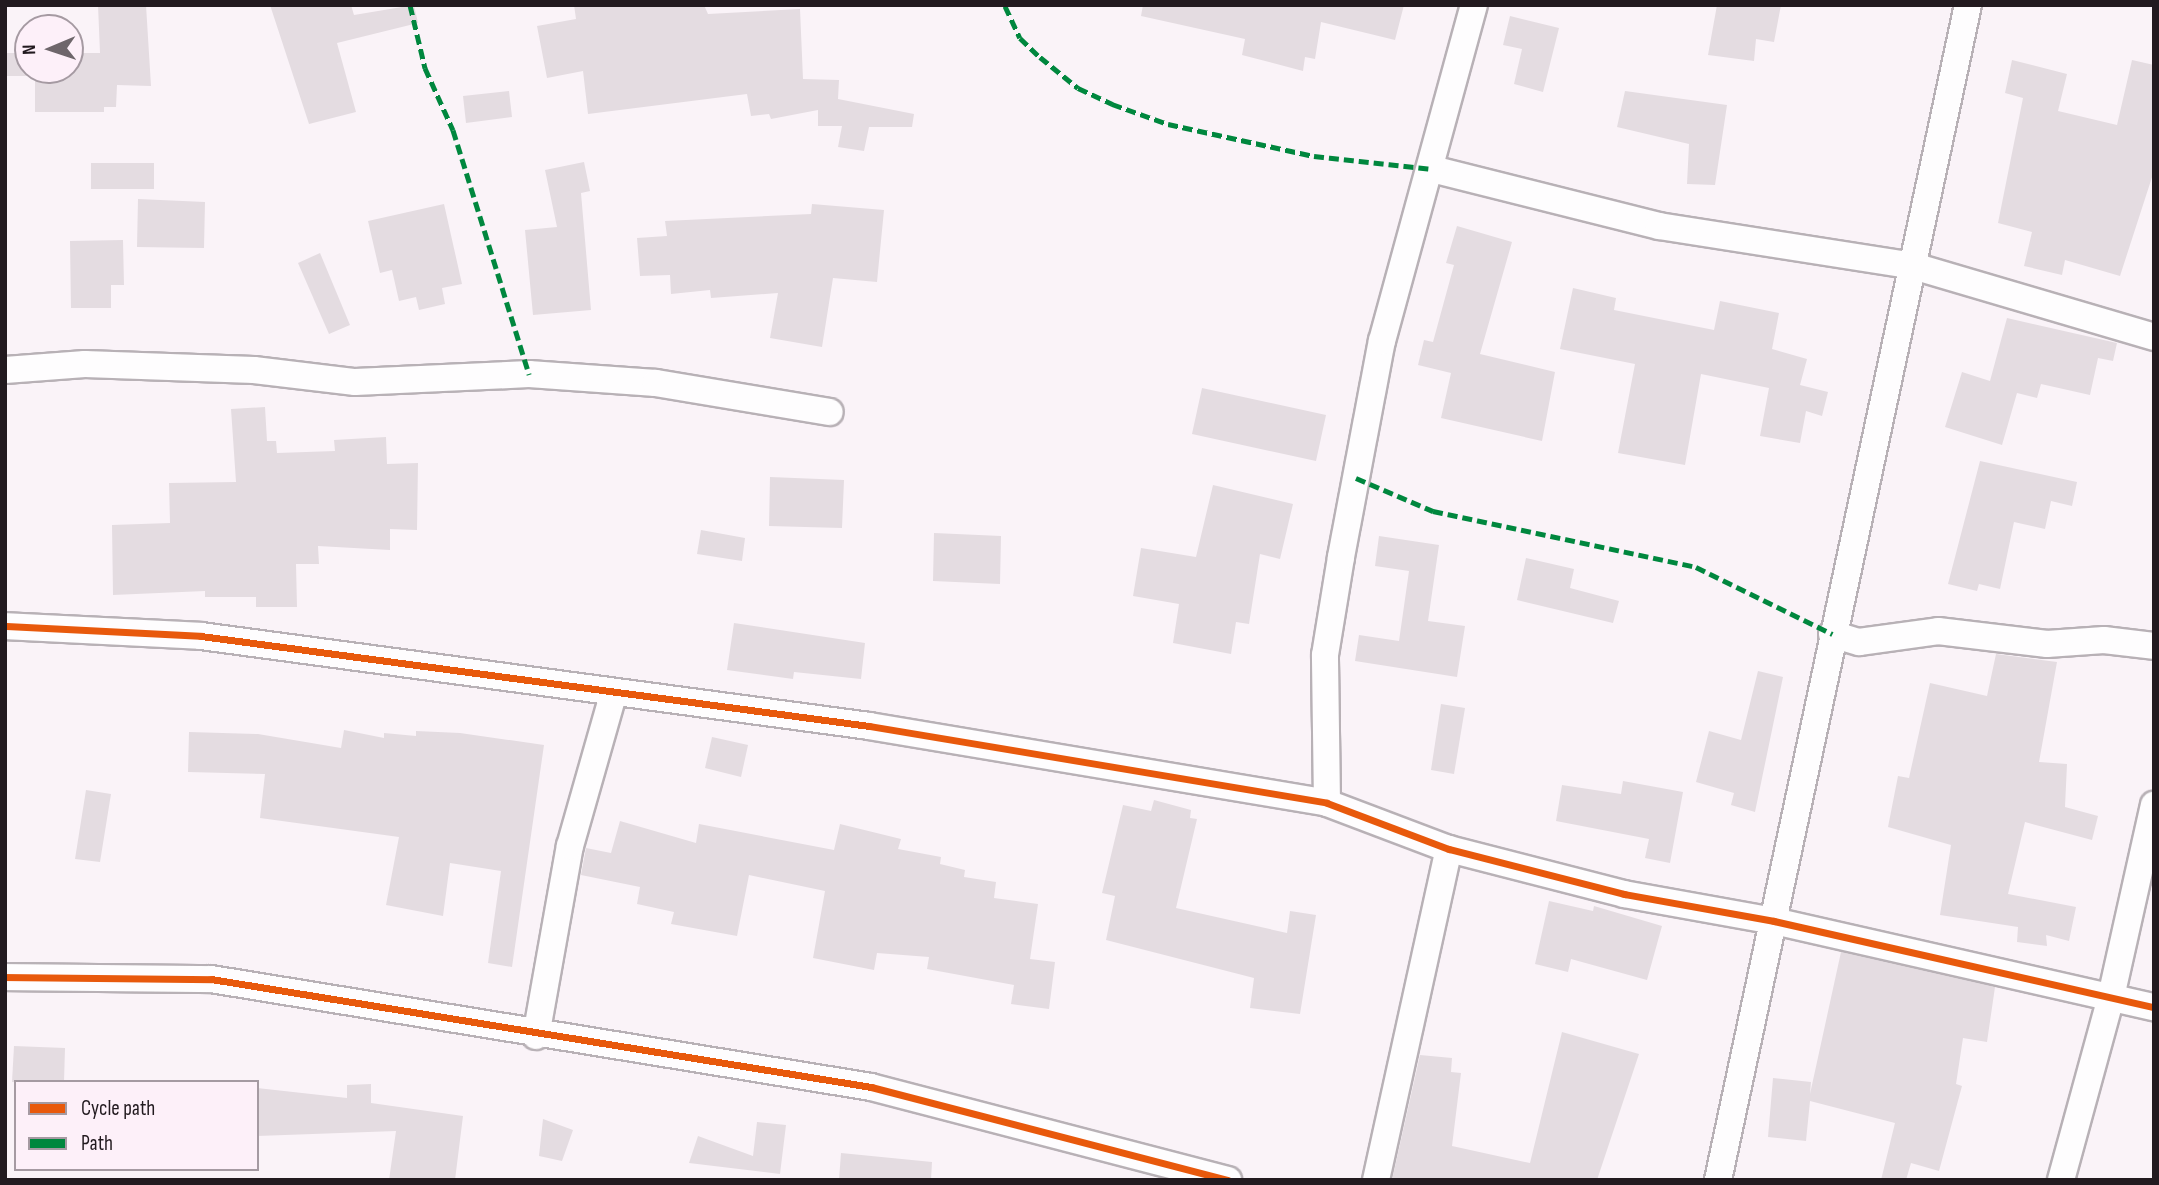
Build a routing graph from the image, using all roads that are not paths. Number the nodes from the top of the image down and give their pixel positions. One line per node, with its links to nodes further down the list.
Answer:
1 (1475, 5): 3 (street)
2 (1968, 5): 4 (street)
3 (1432, 169): 4 (street); 12 (street)
4 (1913, 266): 5 (street); 9 (street)
5 (2154, 337)
6 (5, 370): 7 (street)
7 (830, 412)
8 (5, 626): 11 (street)
9 (1832, 634): 10 (street); 15 (street)
10 (2154, 646)
11 (613, 695): 12 (street); 19 (street)
12 (1327, 803): 14 (street)
13 (2154, 805): 17 (street)
14 (1449, 849): 15 (street); 21 (street)
15 (1774, 921): 17 (street); 22 (street)
16 (5, 977): 19 (street)
17 (2111, 997): 18 (street); 23 (street)
18 (2154, 1007)
19 (536, 1036): 20 (street)
20 (1228, 1180)
21 (1376, 1180)
22 (1718, 1180)
23 (2061, 1180)

